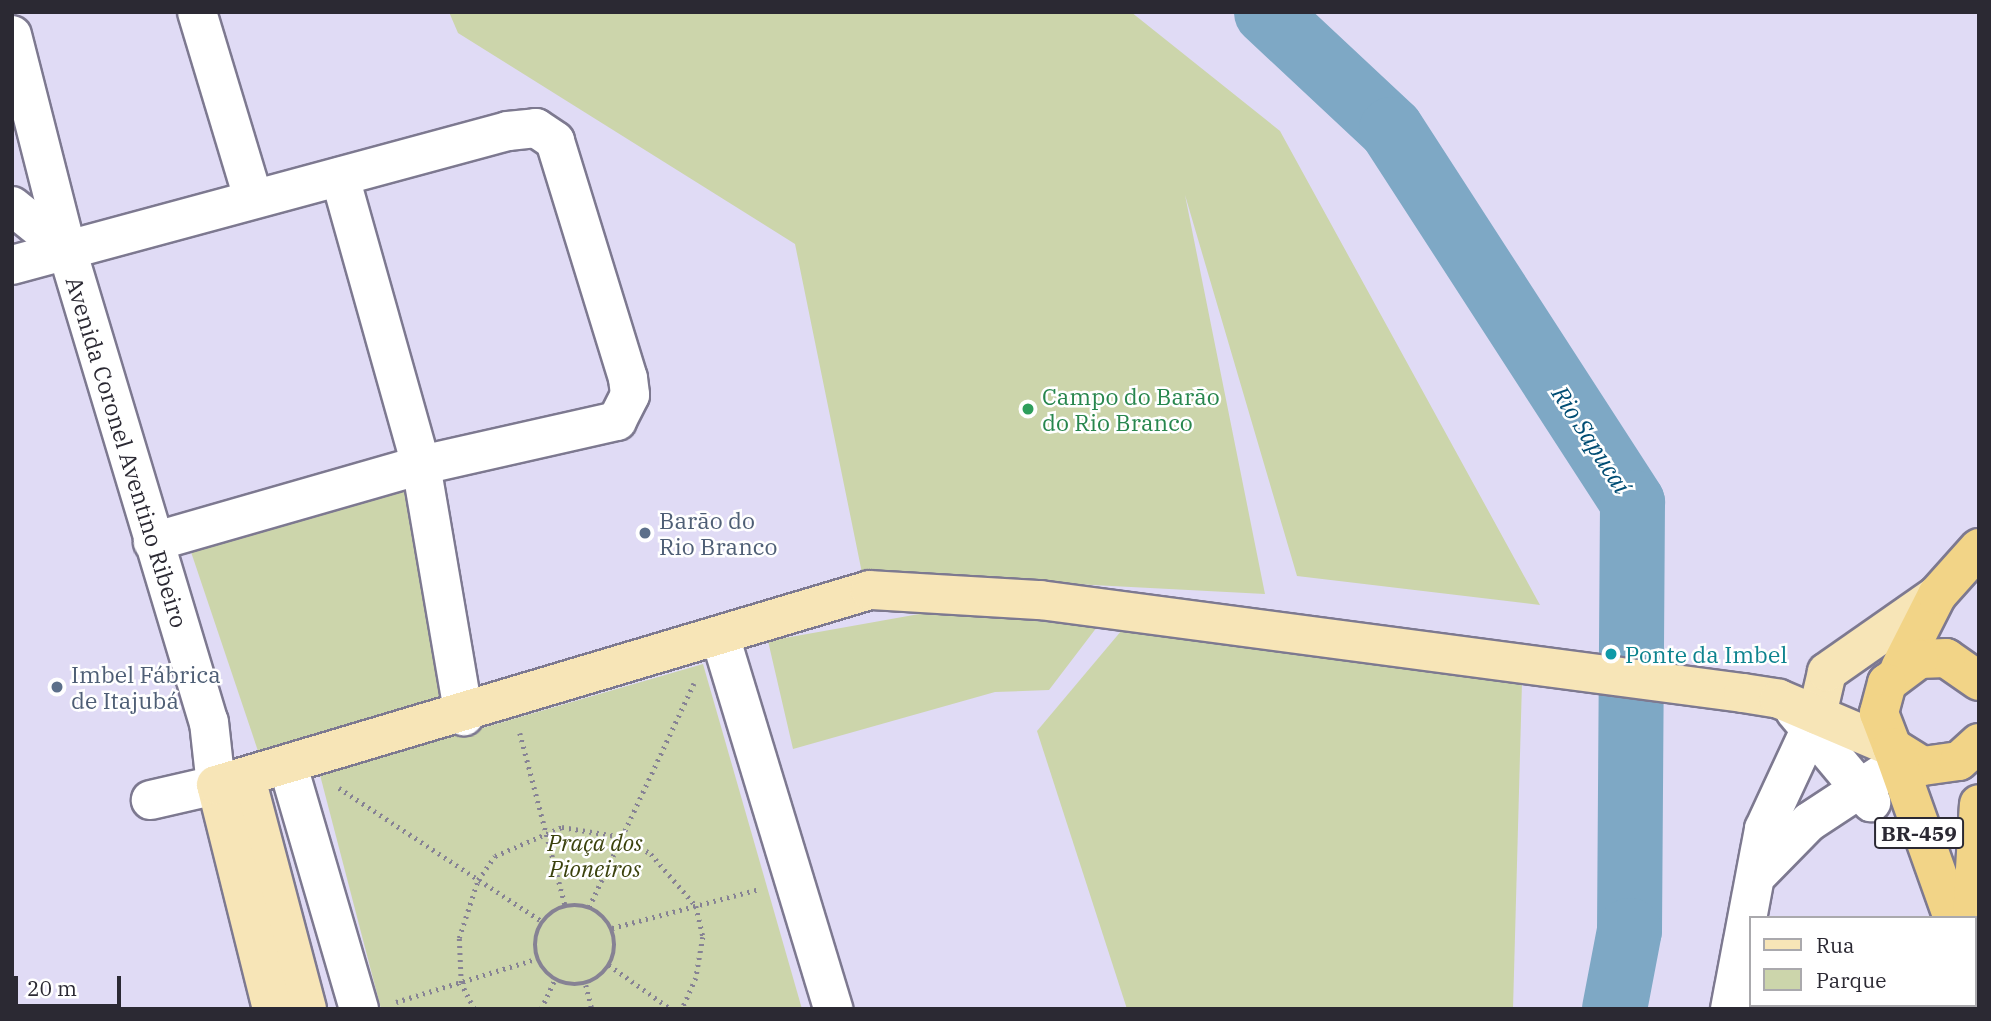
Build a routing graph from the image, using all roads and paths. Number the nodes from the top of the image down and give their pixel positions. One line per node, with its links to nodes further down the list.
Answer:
1 (197, 12): 4 (street)
2 (12, 35): 6 (street)
3 (340, 177): 4 (street); 8 (street); 8 (street)
4 (253, 198): 6 (street)
5 (12, 206): 6 (street, Avenida Coronel Aventino Ribeiro)
6 (67, 250): 7 (street); 9 (street, Avenida Coronel Aventino Ribeiro)
7 (12, 265)
8 (421, 465): 9 (street); 18 (street)
9 (153, 542): 23 (street, Avenida Coronel Aventino Ribeiro)
10 (1979, 548): 11 (highway)
11 (1937, 594): 13 (highway); 14 (main road)
12 (720, 636): 17 (main road); 18 (main road); 55 (street)
13 (1898, 670): 14 (main road); 16 (highway); 22 (highway)
14 (1827, 672): 17 (main road)
15 (697, 676): 29 (path)
16 (1979, 681)
17 (1788, 709): 22 (main road); 25 (street); 30 (street)
18 (464, 716): 21 (main road)
19 (517, 719): 28 (path)
20 (1979, 743): 22 (highway)
21 (288, 766): 23 (main road); 47 (street)
22 (1900, 768): 25 (street); 37 (highway, BR-459)
23 (231, 781): 26 (street); 48 (main road, Avenida Coronel Aventino Ribeiro); 49 (main road, Avenida Coronel Aventino Ribeiro)
24 (331, 782): 31 (path)
25 (1855, 799): 30 (street)
26 (151, 800)
27 (1979, 804): 38 (highway, BR-459)
28 (546, 832): 29 (path); 31 (path); 33 (path)
29 (622, 836): 34 (path); 35 (path)
30 (1760, 872): 36 (street)
31 (478, 880): 40 (path); 45 (path)
32 (769, 887): 34 (path)
33 (565, 905): 35 (path); 40 (path)
34 (696, 906): 41 (path); 54 (path)
35 (589, 907): 41 (path)
36 (1750, 916)
37 (1951, 916)
38 (1972, 916)
39 (1750, 918): 56 (street)
40 (543, 922): 42 (path)
41 (612, 929): 43 (path)
42 (539, 958): 44 (path); 45 (path)
43 (609, 965): 46 (path); 53 (path)
44 (555, 979): 46 (path); 51 (path)
45 (461, 983): 47 (path); 50 (path)
46 (586, 985): 52 (path)
47 (369, 1007)
48 (272, 1009)
49 (307, 1009)
50 (474, 1009)
51 (541, 1009)
52 (592, 1009)
53 (671, 1009)
54 (681, 1009)
55 (833, 1009)
56 (1730, 1009)

